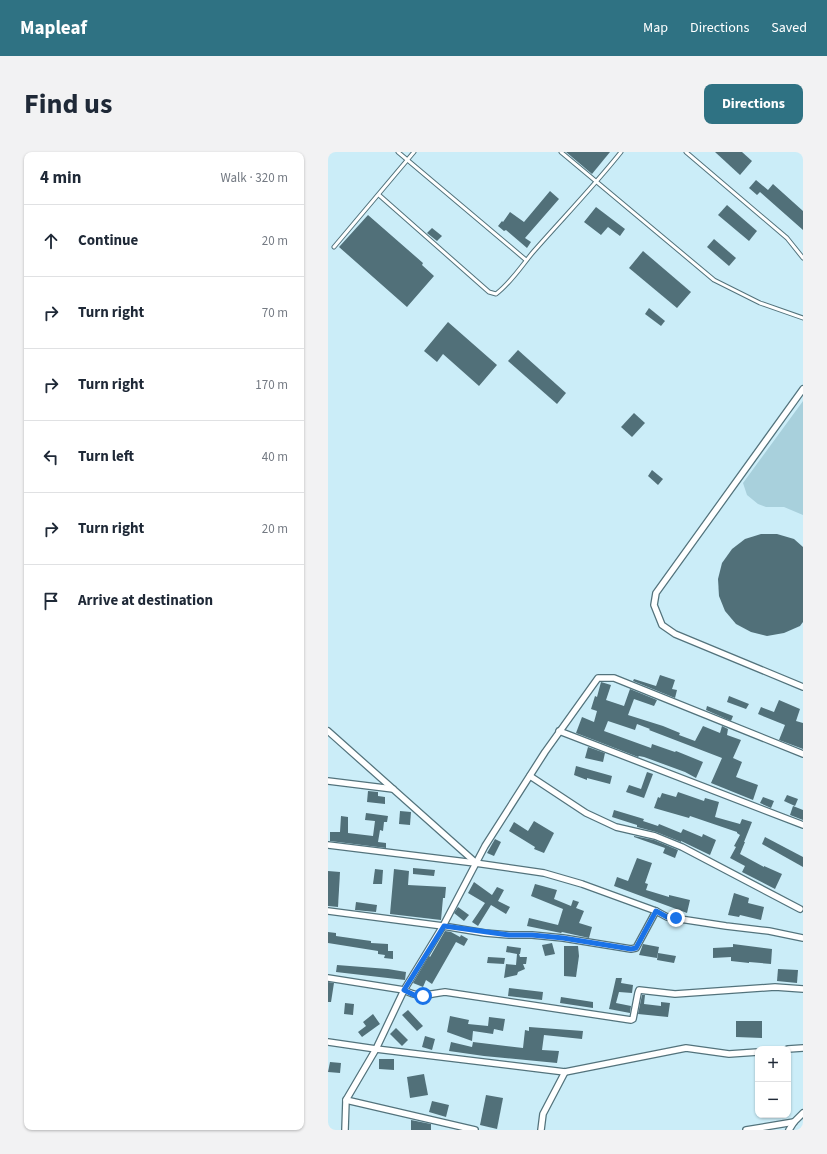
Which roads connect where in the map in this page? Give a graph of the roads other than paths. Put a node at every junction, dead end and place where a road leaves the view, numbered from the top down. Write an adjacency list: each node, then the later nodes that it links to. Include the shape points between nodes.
1 (398, 152): 6 (lane)
2 (414, 152): 6 (lane)
3 (561, 152): 7 (lane)
4 (621, 152): 7 (lane)
5 (686, 152): 10 (lane, via 787,238)
6 (407, 160): 8 (lane); 11 (lane)
7 (597, 182): 11 (lane); 12 (lane, via 714,280 760,303)
8 (378, 195): 9 (lane); 11 (lane, via 489,292 496,294 503,289)
9 (334, 247)
10 (803, 258)
11 (526, 260)
12 (803, 318)
13 (803, 389): 14 (street, via 656,593 654,604 662,625 675,634)
14 (803, 687)
15 (328, 731): 20 (street)
16 (558, 731): 17 (street, via 598,678 614,678); 18 (street); 21 (street)
17 (803, 754)
18 (530, 776): 23 (street); 24 (street, via 586,813 616,827 655,836 682,847)
19 (328, 781): 20 (street)
20 (394, 789): 23 (street)
21 (803, 825)
22 (328, 845): 23 (street)
23 (475, 863): 26 (street, via 544,873); 27 (street)
24 (800, 909)
25 (328, 911): 27 (street)
26 (656, 911): 27 (street, via 636,948 631,949 563,938 509,935); 28 (street, via 667,917)
27 (444, 926): 31 (street)
28 (803, 938)
29 (328, 978): 31 (street)
30 (803, 989): 31 (street, via 775,987 675,994 639,990 631,1020 445,992 414,995)
31 (404, 990): 34 (street)
32 (328, 1042): 34 (street)
33 (803, 1048): 35 (street)
34 (376, 1049): 37 (street); 38 (street)
35 (791, 1049)
36 (755, 1052): 37 (street, via 728,1054 686,1048)
37 (565, 1072): 43 (street, via 543,1114)
38 (346, 1100): 41 (street); 42 (street)
39 (803, 1114): 40 (street)
40 (794, 1122): 44 (street); 45 (street)
41 (345, 1130)
42 (475, 1130)
43 (541, 1130)
44 (746, 1130)
45 (789, 1130)

